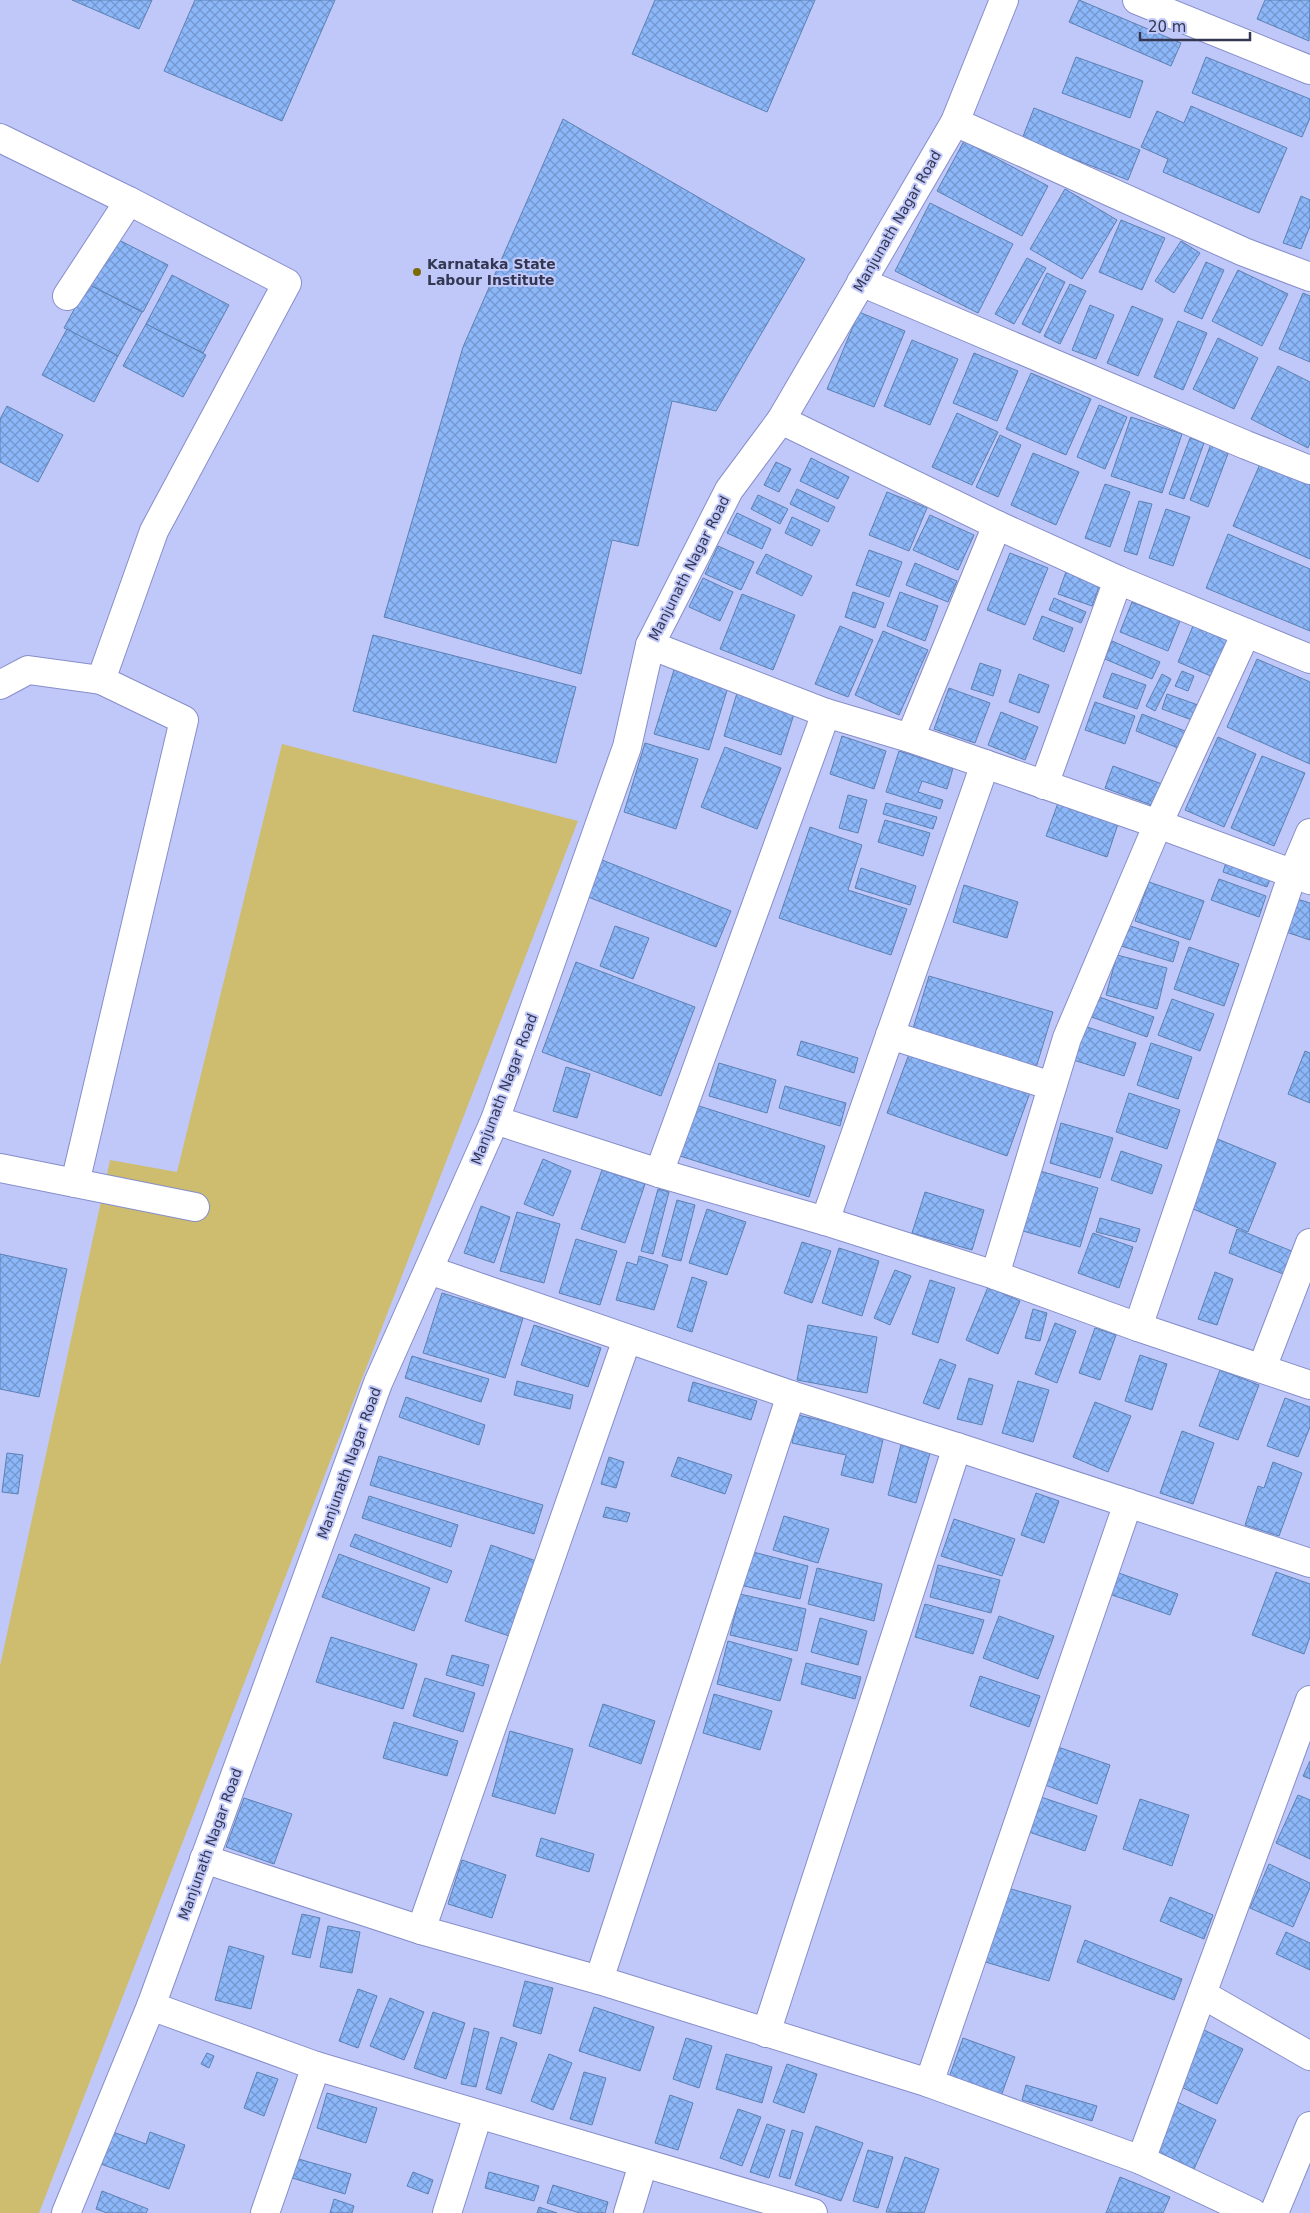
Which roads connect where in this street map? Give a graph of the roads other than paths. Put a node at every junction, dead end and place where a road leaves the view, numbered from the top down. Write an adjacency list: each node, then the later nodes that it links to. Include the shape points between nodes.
1 (1004, 0): 4 (street, Manjunath Nagar Road)
2 (1137, 0): 3 (street)
3 (1310, 70)
4 (955, 122): 7 (street, via 1244,252); 8 (street, Manjunath Nagar Road)
5 (0, 138): 6 (street)
6 (129, 201): 9 (street); 17 (street, via 286,283 154,531)
7 (1310, 277)
8 (861, 282): 10 (street, Manjunath Nagar Road); 11 (street)
9 (67, 296)
10 (781, 420): 12 (street); 15 (street, Manjunath Nagar Road, via 729,490)
11 (1310, 470)
12 (997, 525): 13 (street); 20 (street)
13 (1118, 580): 14 (street); 22 (street)
14 (1246, 632): 16 (street); 23 (street)
15 (650, 645): 19 (street); 28 (street, Manjunath Nagar Road, via 628,747)
16 (1310, 659)
17 (101, 680): 18 (street, via 28,670); 31 (street, via 184,720)
18 (0, 685)
19 (826, 713): 20 (street); 29 (street)
20 (910, 738): 21 (street)
21 (985, 764): 22 (street); 26 (street)
22 (1044, 785): 23 (street)
23 (1158, 824): 25 (street); 27 (street, via 1067,1038)
24 (1310, 833): 25 (street)
25 (1302, 876): 37 (street)
26 (890, 1035): 27 (street); 33 (street)
27 (1052, 1086): 36 (street)
28 (495, 1120): 29 (street); 35 (street, Manjunath Nagar Road)
29 (659, 1173): 33 (street)
30 (1, 1174): 31 (street)
31 (75, 1183): 32 (street)
32 (195, 1207)
33 (825, 1221): 36 (street)
34 (1310, 1243): 39 (street)
35 (429, 1270): 38 (street); 46 (street, Manjunath Nagar Road, via 378,1383)
36 (995, 1275): 37 (street)
37 (1138, 1327): 39 (street)
38 (627, 1339): 41 (street); 47 (street)
39 (1262, 1368): 40 (street)
40 (1310, 1385)
41 (791, 1395): 42 (street); 48 (street)
42 (957, 1447): 43 (street); 51 (street)
43 (1128, 1503): 44 (street); 54 (street)
44 (1310, 1563)
45 (1310, 1700): 49 (street)
46 (204, 1859): 47 (street); 50 (street, Manjunath Nagar Road)
47 (421, 1930): 48 (street)
48 (599, 1980): 51 (street)
49 (1202, 1994): 52 (street); 57 (street)
50 (151, 2006): 53 (street); 59 (street, Manjunath Nagar Road)
51 (766, 2033): 54 (street)
52 (1310, 2056)
53 (316, 2066): 55 (street); 60 (street)
54 (929, 2083): 57 (street)
55 (478, 2116): 58 (street); 61 (street)
56 (1310, 2126): 65 (street)
57 (1141, 2160): 64 (street)
58 (643, 2164): 62 (street); 63 (street)
59 (66, 2213)
60 (265, 2213)
61 (447, 2213)
62 (628, 2213)
63 (813, 2213)
64 (1253, 2213)
65 (1274, 2213)

